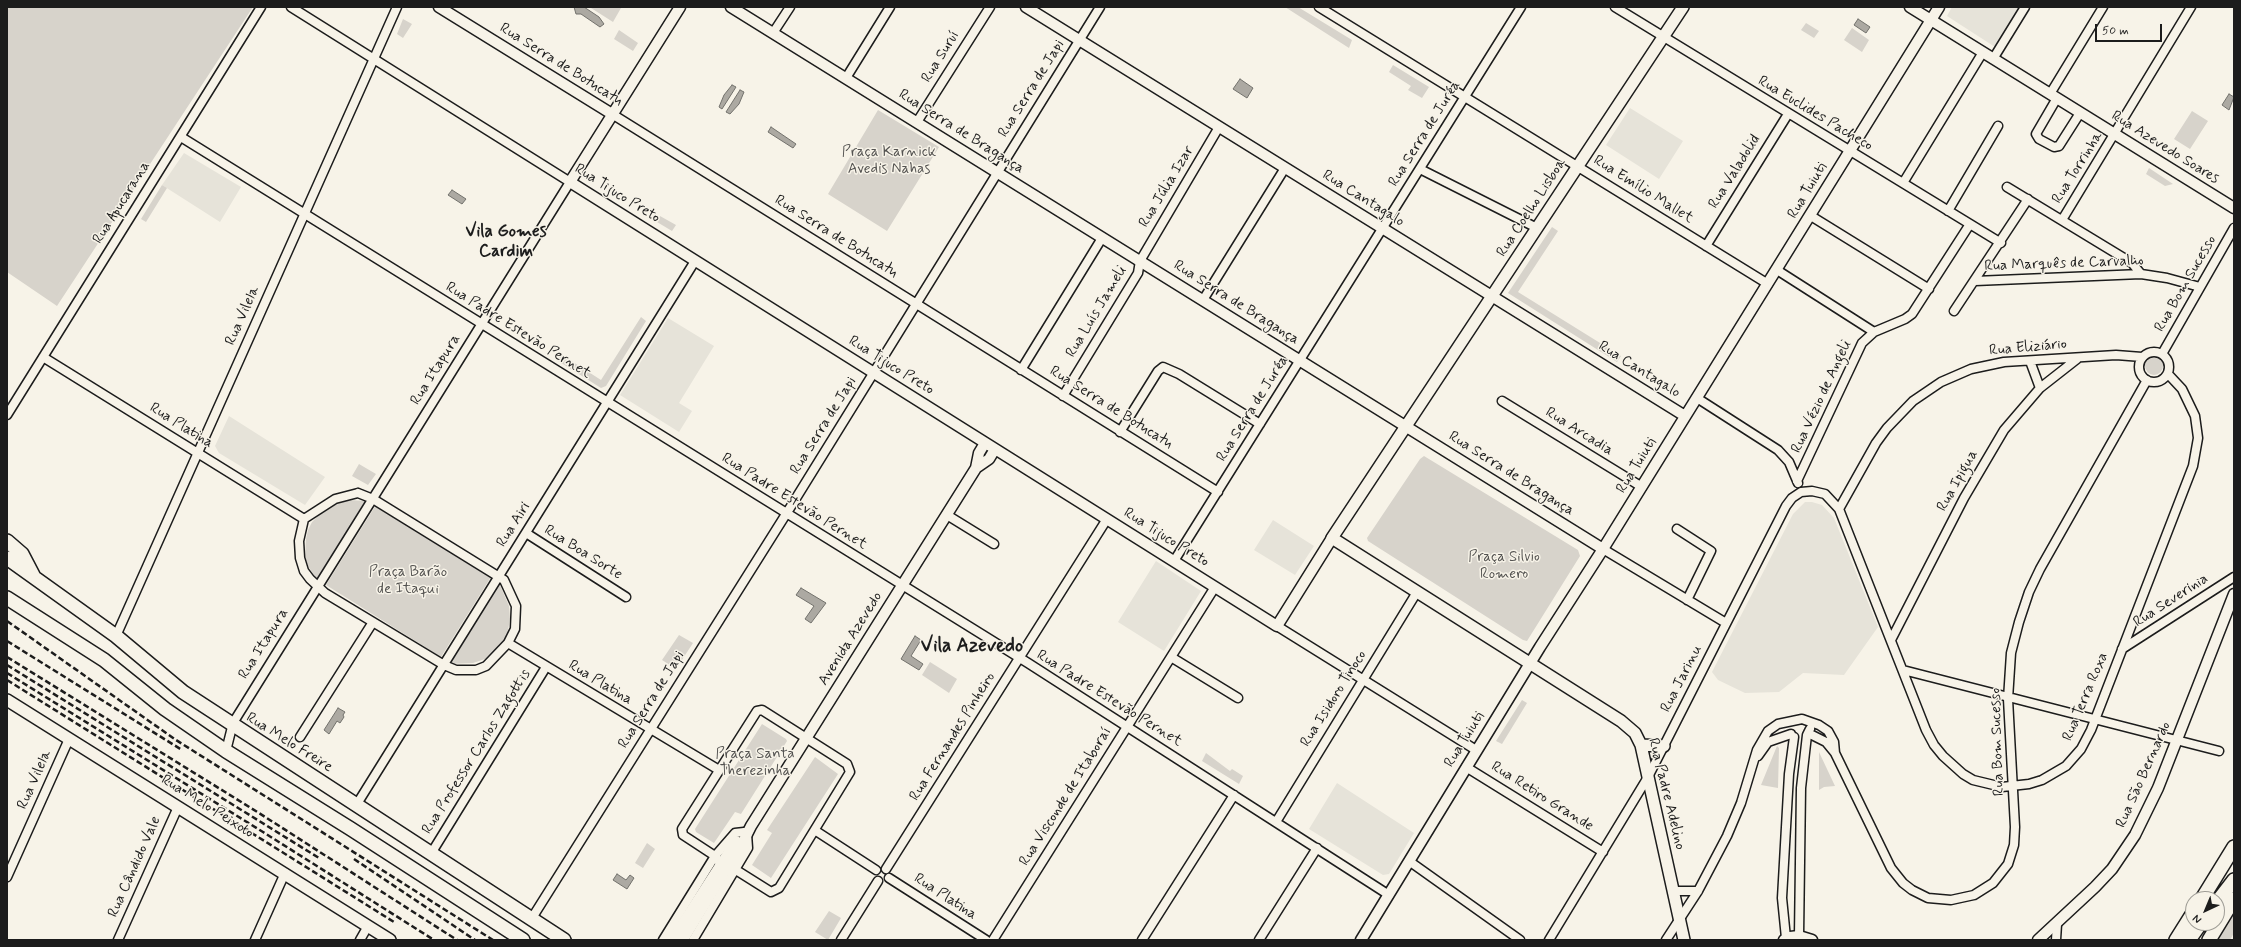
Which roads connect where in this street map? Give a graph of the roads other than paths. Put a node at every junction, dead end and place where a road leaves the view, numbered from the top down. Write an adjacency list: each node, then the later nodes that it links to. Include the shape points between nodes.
1 (261, 7): 38 (street, Rua Apucarana)
2 (291, 7): 26 (street, Rua Tijuco Preto)
3 (397, 7): 26 (street, Rua Vilela)
4 (439, 7): 32 (street, Rua Serra de Botucatu)
5 (680, 7): 32 (street, Rua Itapura)
6 (731, 7): 22 (street, Rua Serra de Bragança)
7 (790, 7): 22 (street)
8 (890, 7): 28 (street)
9 (990, 7): 34 (street, Rua Suruí)
10 (1026, 7): 24 (street, Rua Cantagalo)
11 (1100, 7): 24 (street, Rua Serra de Japi)
12 (1320, 7): 30 (street, Rua Emílio Mallet)
13 (1521, 7): 30 (street, Rua Serra de Juréa)
14 (1615, 7): 23 (street, Rua Euclides Pacheco)
15 (1683, 7): 23 (main road, Rua Coelho Lisboa)
16 (1910, 7): 21 (street, Rua Azevedo Soares)
17 (1939, 7): 21 (street, Rua Tuiuti)
18 (2025, 7): 27 (street)
19 (2103, 7): 29 (street)
20 (2191, 7): 37 (street, Rua Torrinha)
21 (1931, 20): 25 (street, Rua Azevedo Soares); 39 (street, Rua Tuiuti)
22 (773, 33): 28 (street, Rua Serra de Bragança)
23 (1663, 38): 33 (street, Rua Euclides Pacheco); 40 (main road, Rua Coelho Lisboa)
24 (1079, 40): 36 (street, Rua Cantagalo); 43 (street, Rua Serra de Japi)
25 (1983, 52): 27 (street, Rua Azevedo Soares); 45 (street)
26 (373, 59): 44 (street, Rua Tijuco Preto); 50 (street, Rua Vilela)
27 (1993, 59): 29 (street, Rua Azevedo Soares)
28 (846, 78): 34 (street, Rua Serra de Bragança)
29 (2053, 96): 31 (street, Rua Azevedo Soares); 31 (street, via 2036,134 2039,139 2054,147 2059,146)
30 (1465, 97): 40 (street, Rua Emílio Mallet); 42 (street, Rua Serra de Juréa)
31 (2080, 113): 37 (street, Rua Azevedo Soares)
32 (612, 114): 44 (street, Rua Itapura); 70 (street, Rua Serra de Botucatu)
33 (1788, 114): 39 (street, Rua Euclides Pacheco); 59 (street, Rua Valadolid)
34 (917, 122): 43 (street, Rua Serra de Bragança)
35 (1998, 126): 49 (street)
36 (1219, 127): 41 (street, Rua Cantagalo); 61 (street, Rua Júlia Izar)
37 (2115, 134): 48 (street, Rua Azevedo Soares); 52 (street, Rua Torrinha)
38 (180, 137): 50 (street, Rua Padre Estevão Pernet); 75 (street, Rua Apucarana)
39 (1850, 151): 45 (street, Rua Euclides Pacheco); 51 (street, Rua Tuiuti)
40 (1578, 167): 54 (main road, Rua Coelho Lisboa); 59 (street, Rua Emílio Mallet)
41 (1285, 168): 56 (street, Rua Cantagalo); 69 (street)
42 (1420, 169): 54 (street); 56 (street, Rua Serra de Juréa)
43 (997, 172): 57 (street, Rua Serra de Bragança); 70 (street, Rua Serra de Japi)
44 (570, 182): 60 (street, Rua Tijuco Preto); 72 (street, Rua Itapura)
45 (1903, 183): 49 (street, Rua Euclides Pacheco)
46 (2007, 187): 47 (street)
47 (2028, 200): 52 (street); 58 (street)
48 (2234, 208)
49 (1948, 211): 53 (street, Rua Euclides Pacheco)
50 (304, 214): 72 (street, Rua Padre Estevão Pernet); 96 (street, Rua Vilela)
51 (1811, 216): 62 (street, Rua Tuiuti); 67 (street)
52 (2062, 220): 63 (street, via 2132,263)
53 (1970, 224): 58 (street, Rua Euclides Pacheco); 67 (street, Rua Vézio de Angeli)
54 (1537, 228): 68 (main road, Rua Coelho Lisboa)
55 (2234, 228): 66 (street, Rua Bom Sucesso)
56 (1383, 229): 68 (street, Rua Cantagalo); 78 (street, Rua Serra de Juréa)
57 (1102, 238): 61 (street, Rua Serra de Bragança); 80 (street)
58 (2000, 243): 64 (street)
59 (1706, 246): 65 (street, Rua Emílio Mallet)
60 (695, 261): 81 (street, Rua Tijuco Preto); 88 (street, Rua Airi)
61 (1140, 261): 69 (street, Rua Serra de Bragança); 85 (street, Rua Luís Jameli, via 1138,273)
62 (1777, 270): 65 (street, Rua Tuiuti); 73 (street)
63 (2141, 274): 64 (street, Rua Marquês de Carvalho); 66 (street, Rua Marquês de Carvalho)
64 (1975, 281): 71 (street)
65 (1768, 284): 86 (street, Rua Tuiuti)
66 (2200, 287): 74 (street, Rua Bom Sucesso)
67 (1928, 289): 73 (street, Rua Vézio de Angeli, via 1909,317)
68 (1492, 297): 90 (street, Rua Cantagalo); 92 (main road, Rua Coelho Lisboa)
69 (1203, 300): 78 (street, Rua Serra de Bragança)
70 (916, 304): 80 (street, Rua Serra de Botucatu); 81 (street, Rua Serra de Japi)
71 (1954, 311)
72 (482, 325): 88 (street, Rua Padre Estevão Pernet); 102 (street, Rua Itapura)
73 (1874, 332): 98 (street, Rua Vézio de Angeli, via 1862,343)
74 (2162, 354): 76 (street, via 2150,352); 82 (street, via 2169,362)
75 (43, 357): 89 (street, Rua Apucarana); 96 (street, Rua Platina)
76 (2142, 357): 77 (street, Rua Eliziário, via 2116,355); 83 (street, via 2140,371)
77 (2079, 358): 79 (street, Rua Eliziário); 84 (street, Rua Ipigua)
78 (1300, 360): 91 (street, Rua Serra de Juréa); 92 (street, Rua Serra de Bragança)
79 (2030, 361): 84 (street); 103 (street, Rua Eliziário, via 2004,362 1971,369 1941,382 1913,401 1876,443)
80 (1021, 370): 85 (street, Rua Serra de Botucatu)
81 (873, 373): 94 (street, Rua Tijuco Preto); 104 (street, Rua Serra de Japi)
82 (2168, 374): 83 (street, via 2159,381); 133 (street, Rua Terra Roxa, via 2182,389 2195,416 2198,428 2196,450 2193,466)
83 (2147, 380): 142 (street, Rua Bom Sucesso, via 2029,592 2011,653)
84 (2040, 388): 131 (street, Rua Ipigua, via 2004,430 1981,465)
85 (1063, 396): 93 (street, Rua Serra de Botucatu)
86 (1697, 398): 90 (street, Rua Tuiuti); 98 (street, via 1778,450 1789,462)
87 (1502, 401): 99 (street, Rua Arcadia)
88 (607, 402): 104 (street, Rua Padre Estevão Pernet); 109 (street, Rua Airi)
89 (7, 415)
90 (1685, 416): 99 (street, Rua Tuiuti)
91 (1260, 424): 93 (street, via 1164,367 1158,371); 100 (street, Rua Serra de Juréa)
92 (1406, 426): 110 (main road); 113 (street, Rua Serra de Bragança)
93 (1120, 432): 100 (street, Rua Serra de Botucatu)
94 (985, 443): 95 (street, Rua Tijuco Preto); 97 (street, Avenida Azevedo, via 979,453)
95 (995, 449): 97 (street, Avenida Azevedo, via 989,459); 107 (street, Rua Tijuco Preto)
96 (198, 453): 106 (street, Rua Platina); 130 (street, Rua Vilela)
97 (976, 468): 105 (street, Avenida Azevedo)
98 (1797, 481): 101 (street)
99 (1642, 487): 113 (street, Rua Tuiuti)
100 (1218, 492): 115 (street, Rua Serra de Juréa)
101 (1801, 492): 103 (street, Rua Terra Roxa, via 1825,494); 128 (street, Rua Jarinu, via 1786,506)
102 (373, 498): 106 (street, via 364,494 350,494 325,504); 116 (street); 120 (street, Rua Itapura)
103 (1839, 509): 131 (street, Rua Terra Roxa)
104 (786, 514): 119 (street, Rua Padre Estevão Pernet); 149 (street, Rua Serra de Japi)
105 (947, 515): 112 (street); 119 (street, Avenida Azevedo)
106 (304, 518): 120 (street, via 299,541 300,558 304,571)
107 (1106, 519): 115 (street, Rua Tijuco Preto); 135 (street, Rua Fernandes Pinheiro)
108 (1677, 529): 126 (street, via 1706,546 1711,553)
109 (526, 533): 116 (street, Rua Airi); 124 (street, Rua Boa Sorte)
110 (1332, 538): 122 (main road); 129 (street)
111 (7, 541): 117 (highway, via 22,554)
112 (994, 544)
113 (1603, 549): 126 (street, Rua Serra de Bragança); 136 (street, Rua Tuiuti)
114 (7, 558): 117 (highway, Rua Melo Freire)
115 (1174, 561): 121 (street, Rua Tijuco Preto)
116 (499, 576): 132 (street, via 516,606 515,628); 137 (street, Rua Airi)
117 (34, 577): 130 (highway, Rua Melo Freire)
118 (2234, 577): 133 (street, Rua Severinia)
119 (902, 585): 135 (street, Rua Padre Estevão Pernet); 153 (street, Avenida Azevedo)
120 (318, 587): 127 (street); 147 (street, Rua Itapura)
121 (1215, 587): 129 (street, Rua Tijuco Preto); 134 (street, Rua Visconde de Itaboraí)
122 (1417, 592): 136 (main road); 140 (street, Rua Isidoro Tinoco)
123 (2234, 594): 155 (street, Rua São Bernardo)
124 (626, 597)
125 (7, 598): 159 (highway, via 104,660 165,708)
126 (1688, 600): 128 (street, Rua Serra de Bragança)
127 (373, 622): 137 (street); 152 (street)
128 (1726, 623): 157 (street, Rua Jarinu)
129 (1277, 626): 140 (street, Rua Tijuco Preto)
130 (116, 636): 147 (highway, Rua Melo Freire, via 182,692)
131 (1891, 640): 139 (street, Rua Terra Roxa)
132 (508, 643): 137 (street, via 494,660 476,670 456,670); 138 (street, Rua Platina)
133 (2122, 649): 145 (street, Rua Terra Roxa)
134 (1171, 657): 141 (street); 148 (street, Rua Visconde de Itaboraí)
135 (1019, 658): 148 (street, Rua Padre Estevão Pernet); 182 (street, Rua Fernandes Pinheiro)
136 (1530, 664): 156 (main road, Rua Padre Adelino, via 1624,724 1635,733); 158 (street, Rua Tuiuti)
137 (444, 665): 168 (street, Rua Airi)
138 (546, 667): 149 (street, Rua Platina); 178 (street, Rua Professor Carlos Zagottis)
139 (1903, 670): 142 (street); 166 (street, Rua Terra Roxa, via 1926,730 1943,756 1973,780 1994,786)
140 (1363, 679): 158 (street, Rua Tijuco Preto); 170 (street, Rua Isidoro Tinoco)
141 (1238, 698)
142 (2008, 699): 145 (street); 166 (street, Rua Bom Sucesso)
143 (7, 700): 154 (main road, Rua Melo Peixoto)
144 (1796, 719): 146 (street, Rua Bom Sucesso); 151 (street, via 1790,726); 162 (street, via 1778,724 1768,731 1761,740)
145 (2095, 720): 155 (street); 166 (street, Rua Terra Roxa, via 2081,749 2066,766 2042,780)
146 (1808, 722): 150 (street); 161 (street, Rua Bom Sucesso, via 1828,731 1834,742)
147 (232, 725): 159 (street, Rua Itapura); 168 (highway, Rua Melo Freire)
148 (1127, 726): 167 (street, Rua Padre Estevão Pernet); 217 (street, Rua Visconde de Itaboraí)
149 (650, 730): 164 (street, Rua Platina); 198 (street, Rua Serra de Japi)
150 (1808, 734): 151 (street, via 1800,739); 161 (street, Rua Bom Sucesso, via 1826,742); 175 (street, via 1801,788)
151 (1793, 735): 162 (street, via 1768,742); 174 (street)
152 (300, 737)
153 (806, 738): 164 (street, via 759,710 756,711); 172 (street, Avenida Azevedo); 173 (street, via 847,764 850,769)
154 (69, 739): 169 (main road, Rua Melo Peixoto); 187 (street, Rua Vilela)
155 (2177, 741): 160 (street); 200 (street, Rua São Bernardo, via 2149,808 2130,843 2107,874)
156 (1641, 745): 157 (main road); 165 (main road, Rua Padre Adelino)
157 (1664, 746): 165 (street, Rua Jarinu)
158 (1476, 750): 163 (street, Rua Tuiuti)
159 (226, 751): 171 (highway)
160 (2219, 751)
161 (1835, 753): 166 (street, Rua Bom Sucesso, via 1890,868 1912,890 1938,900 1974,895 1990,886 2003,872 2014,845)
162 (1753, 763): 191 (street, via 1735,820)
163 (1466, 767): 179 (street, Rua Retiro Grande); 181 (street, Rua Tuiuti)
164 (719, 770): 180 (street, via 682,829 683,835)
165 (1648, 777): 179 (street, Rua Jarinu); 192 (main road, Rua Padre Adelino)
166 (2013, 787)
167 (1234, 795): 170 (street, Rua Padre Estevão Pernet); 218 (street)
168 (356, 804): 178 (highway, Rua Melo Freire)
169 (178, 806): 185 (main road, Rua Melo Peixoto); 205 (street, Rua Cândido Vale)
170 (1276, 822): 177 (street, Rua Padre Estevão Pernet)
171 (351, 829): 198 (highway, via 368,833 515,927 522,926); 209 (highway)
172 (747, 830): 180 (street, Avenida Azevedo); 183 (street, Avenida Azevedo, via 748,848); 186 (street, Avenida Azevedo)
173 (816, 831): 183 (street, via 775,892); 184 (street)
174 (1786, 838): 175 (street); 225 (street, via 1782,898)
175 (1800, 839): 204 (street)
176 (2234, 847): 193 (highway)
177 (1317, 848): 195 (street, Rua Padre Estevão Pernet); 219 (street)
178 (432, 852): 198 (highway, Rua Melo Freire)
179 (1603, 852): 222 (street, Rua Jarinu)
180 (718, 859): 186 (street); 197 (street, Avenida Azevedo); 211 (street, Avenida Azevedo)
181 (1409, 861): 195 (street, Rua Tuiuti); 221 (street)
182 (886, 869): 184 (street, via 882,867); 188 (street)
183 (736, 870): 214 (street, Avenida Azevedo)
184 (876, 870): 190 (street, via 875,878)
185 (285, 873): 201 (main road, Rua Melo Peixoto); 206 (street)
186 (723, 873): 197 (street, Avenida Azevedo)
187 (7, 878)
188 (889, 878): 190 (street, via 883,882); 216 (street, Rua Platina)
189 (2234, 880): 194 (highway)
190 (878, 881): 215 (street)
191 (1698, 890): 192 (street); 199 (street)
192 (1674, 891): 199 (main road, Rua Padre Adelino)
193 (2207, 891)
194 (2225, 892)
195 (1389, 894): 220 (street, Rua Tuiuti)
196 (2234, 899): 231 (highway)
197 (701, 903): 212 (street); 213 (street)
198 (532, 918): 210 (highway, Rua Melo Freire)
199 (1680, 919): 223 (street); 224 (main road, Rua Padre Adelino)
200 (2057, 924): 227 (street, Rua São Bernardo); 228 (street)
201 (368, 926): 207 (street); 208 (main road, Rua Melo Peixoto)
202 (2185, 926): 229 (highway)
203 (2195, 931): 230 (highway)
204 (1799, 938): 225 (street); 226 (street)
205 (118, 940)
206 (255, 940)
207 (360, 940)
208 (390, 940)
209 (523, 940)
210 (564, 940)
211 (663, 940)
212 (672, 940)
213 (683, 940)
214 (693, 940)
215 (841, 940)
216 (986, 940)
217 (993, 940)
218 (1142, 940)
219 (1259, 940)
220 (1361, 940)
221 (1520, 940)
222 (1549, 940)
223 (1666, 940)
224 (1684, 940)
225 (1785, 940)
226 (1812, 940)
227 (2038, 940)
228 (2056, 940)
229 (2176, 940)
230 (2189, 940)
231 (2209, 940)

